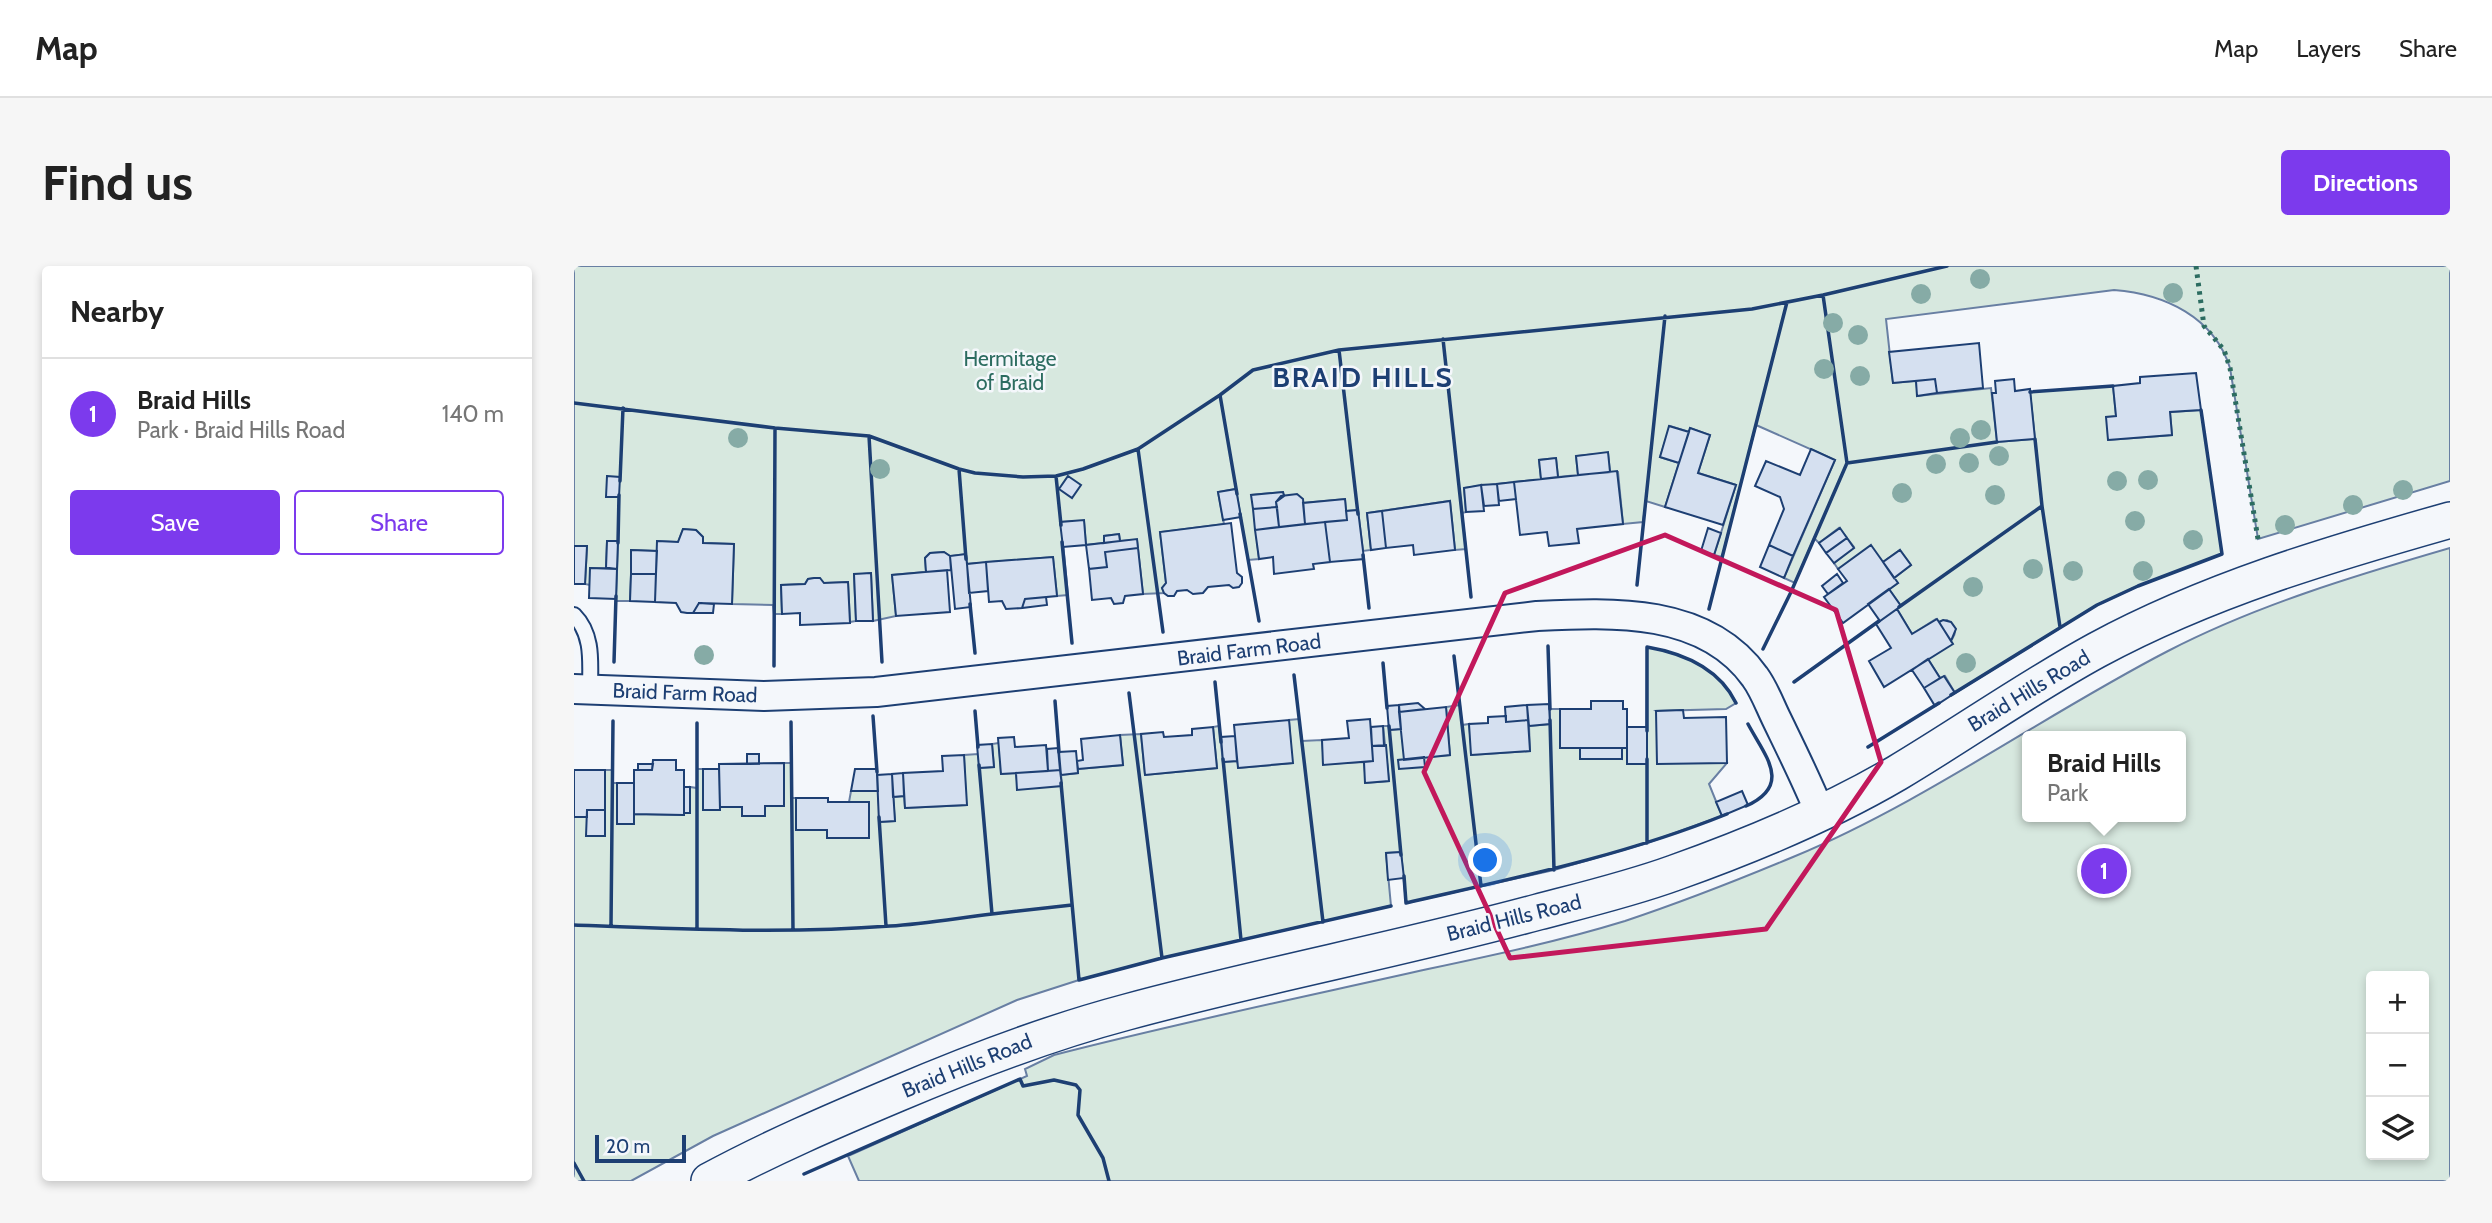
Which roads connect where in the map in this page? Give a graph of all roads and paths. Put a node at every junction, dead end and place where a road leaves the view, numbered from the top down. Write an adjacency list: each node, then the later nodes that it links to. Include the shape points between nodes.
1 (2450, 520): 4 (street, Braid Hills Road, via 2352,548 2201,601 2102,647 1893,775)
2 (574, 615): 3 (lane, via 587,635 590,656)
3 (582, 689): 4 (street, Braid Farm Road, via 764,696 876,692 1537,616 1655,618 1687,626 1718,642 1756,678)
4 (1820, 813): 5 (street, Braid Hills Road, via 1713,859 1594,898 1129,1011 1034,1040 816,1128)
5 (709, 1181)

